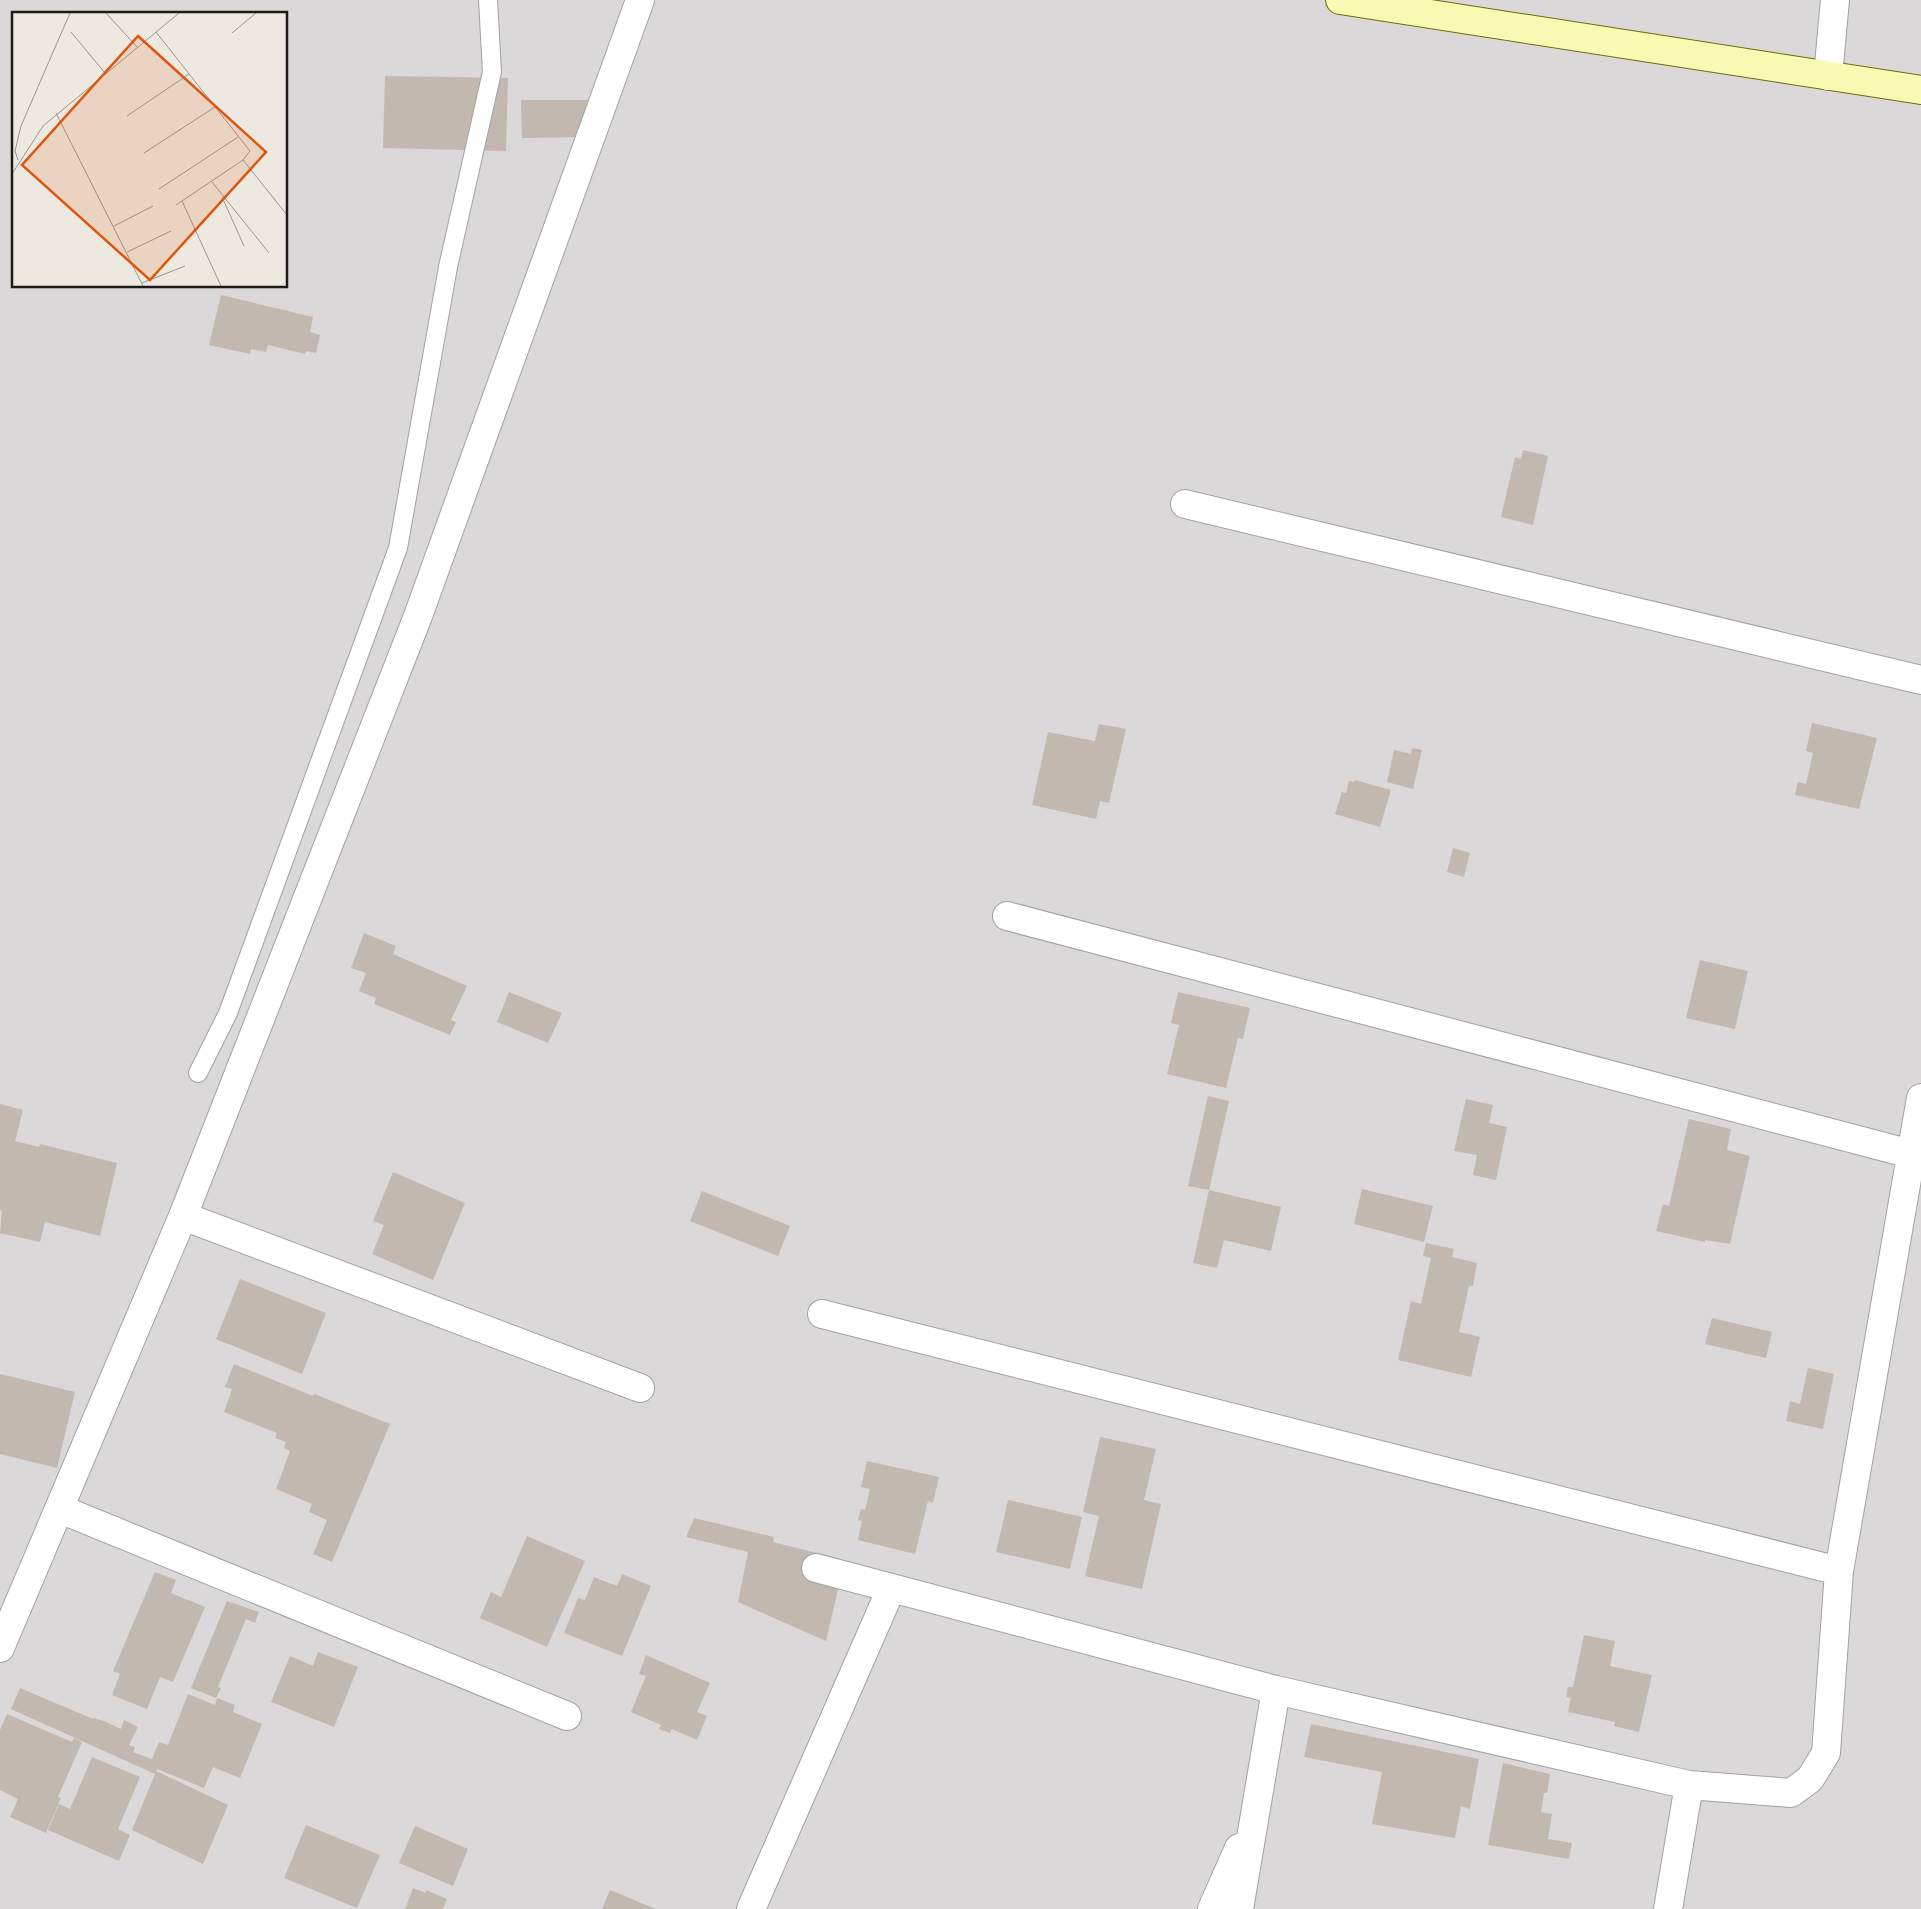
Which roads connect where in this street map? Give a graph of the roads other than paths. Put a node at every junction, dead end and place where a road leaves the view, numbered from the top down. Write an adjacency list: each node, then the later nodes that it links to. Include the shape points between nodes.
1 (488, 0): 11 (lane, via 492,72 448,267 398,548 228,1013)
2 (640, 0): 14 (street, via 418,616)
3 (1340, 0): 5 (main road)
4 (1836, 0): 6 (street)
5 (1377, 3): 6 (main road)
6 (1828, 76): 7 (main road)
7 (1921, 90)
8 (1185, 504): 9 (street)
9 (1921, 680)
10 (1007, 916): 13 (street)
11 (198, 1073)
12 (1921, 1098): 13 (street)
13 (1911, 1154): 19 (street)
14 (183, 1216): 16 (street); 17 (street)
15 (822, 1314): 19 (street)
16 (640, 1388)
17 (60, 1509): 21 (street); 23 (street)
18 (816, 1568): 20 (street)
19 (1839, 1571): 24 (street, via 1826,1753 1810,1779 1791,1793)
20 (891, 1589): 22 (street); 26 (street)
21 (0, 1648)
22 (1276, 1690): 24 (street); 25 (street)
23 (567, 1716)
24 (1689, 1785): 29 (street)
25 (1255, 1810): 27 (street); 28 (street)
26 (751, 1909)
27 (1212, 1909)
28 (1239, 1909)
29 (1668, 1909)

